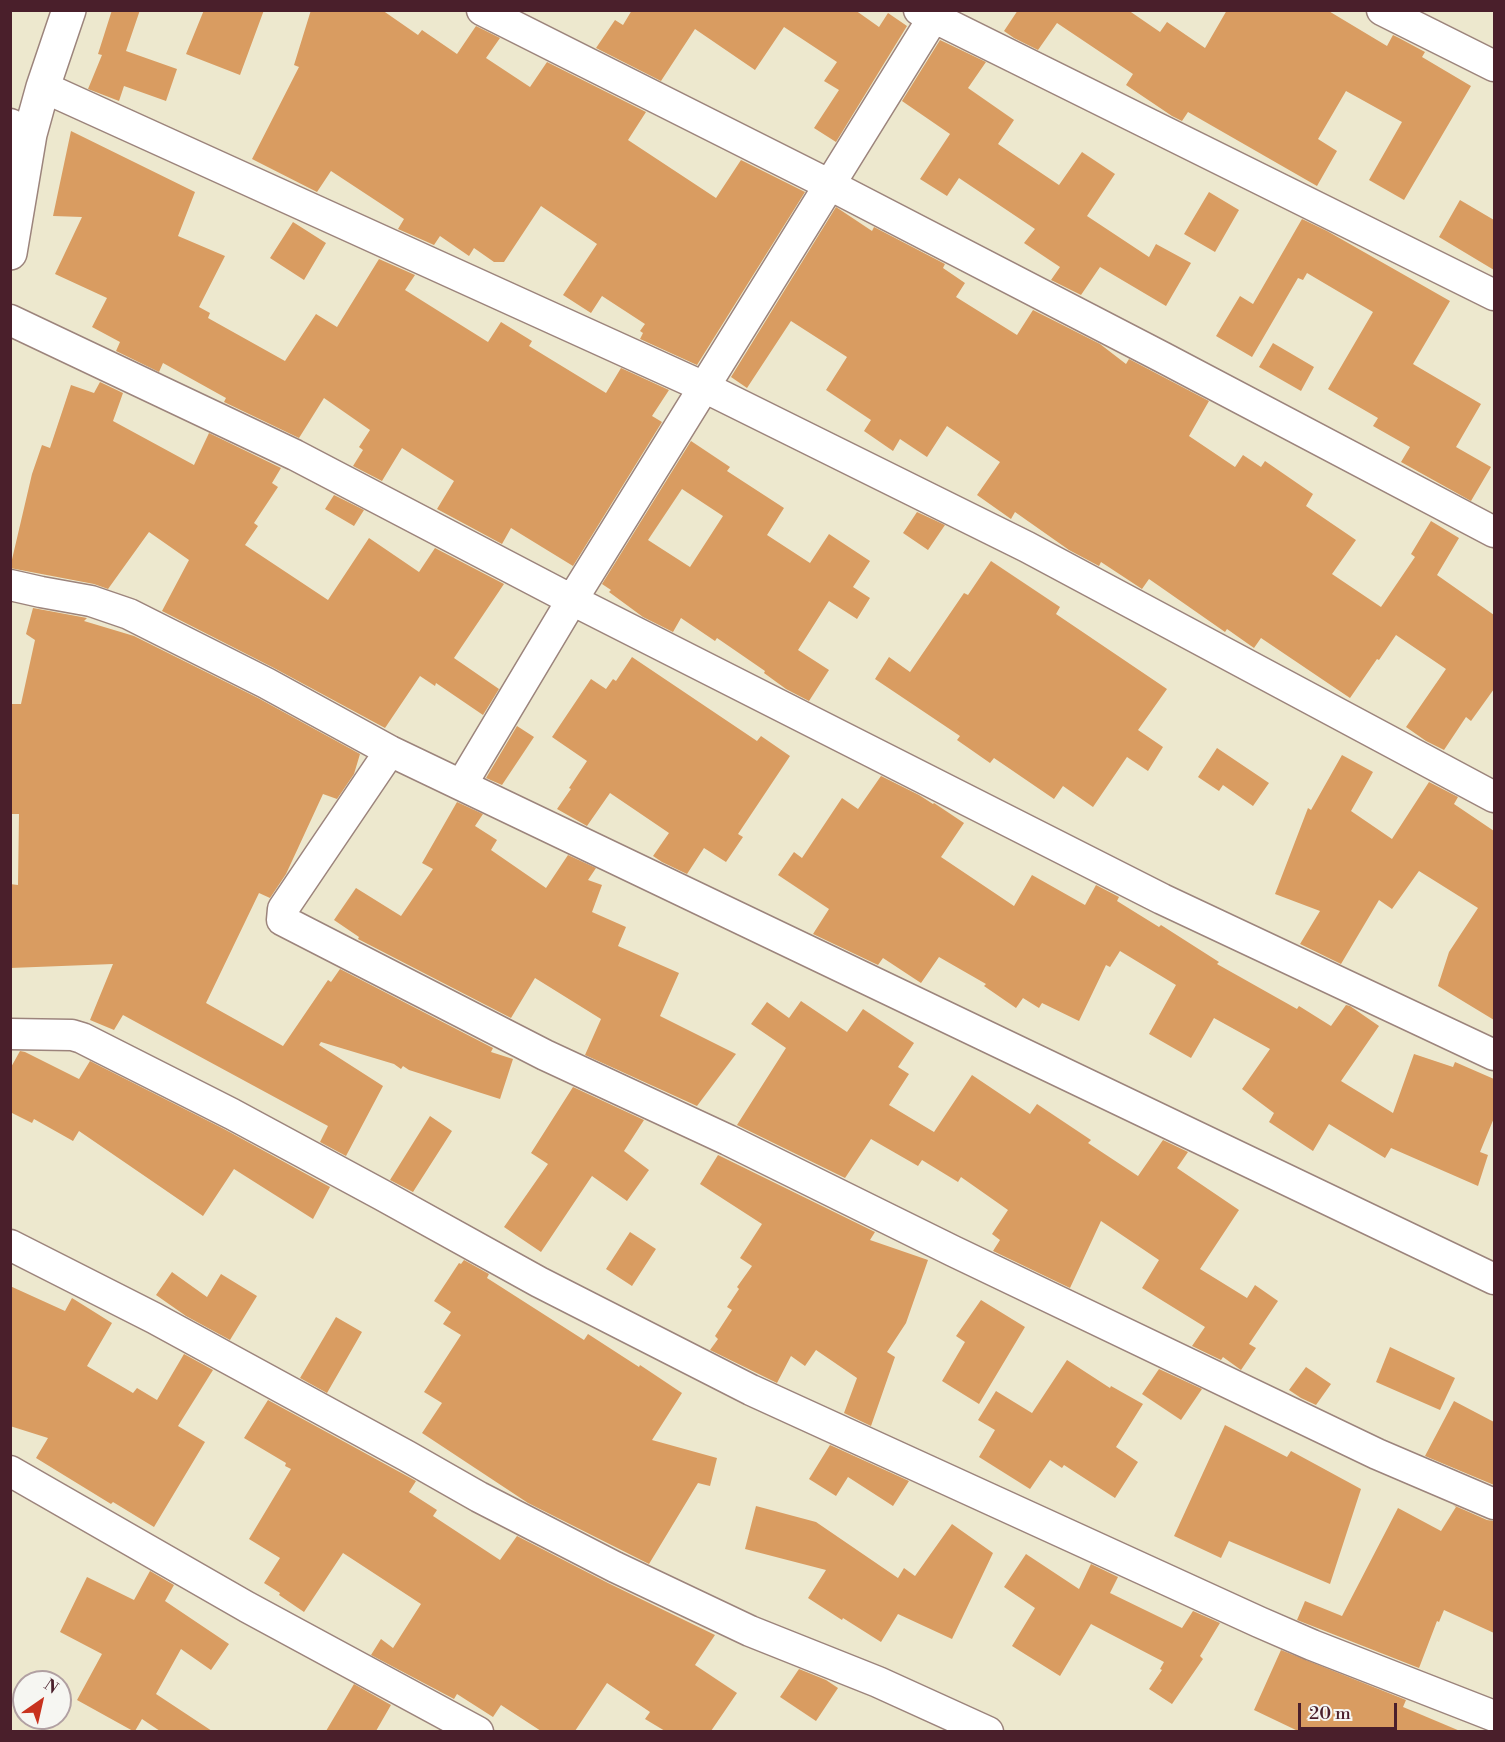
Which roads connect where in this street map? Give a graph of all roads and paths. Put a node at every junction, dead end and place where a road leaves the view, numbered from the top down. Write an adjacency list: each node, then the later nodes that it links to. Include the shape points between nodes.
1 (69, 10): 6 (street)
2 (482, 10): 8 (street)
3 (1382, 10): 5 (street)
4 (930, 13): 8 (street); 10 (street)
5 (1494, 66)
6 (43, 87): 7 (street); 12 (street)
7 (20, 129): 9 (street)
8 (830, 185): 12 (street); 13 (street)
9 (10, 253)
10 (1494, 295)
11 (10, 320): 15 (street, via 295,455)
12 (704, 387): 15 (street); 18 (street, via 1027,547)
13 (1494, 532)
14 (10, 585): 16 (street, via 91,601 129,614)
15 (572, 600): 17 (street); 20 (street, via 1162,900)
16 (390, 751): 17 (street); 24 (street, via 283,909 282,920 545,1055 1377,1454)
17 (462, 784): 22 (street)
18 (1494, 797)
19 (10, 1034): 25 (street, via 82,1038 232,1114 539,1282 751,1390 1259,1622)
20 (1494, 1055)
21 (10, 1245): 27 (street, via 154,1318 478,1497 615,1567 750,1631)
22 (1494, 1279)
23 (10, 1471): 26 (street, via 247,1607)
24 (1494, 1504)
25 (1494, 1716)
26 (478, 1731)
27 (988, 1731)

